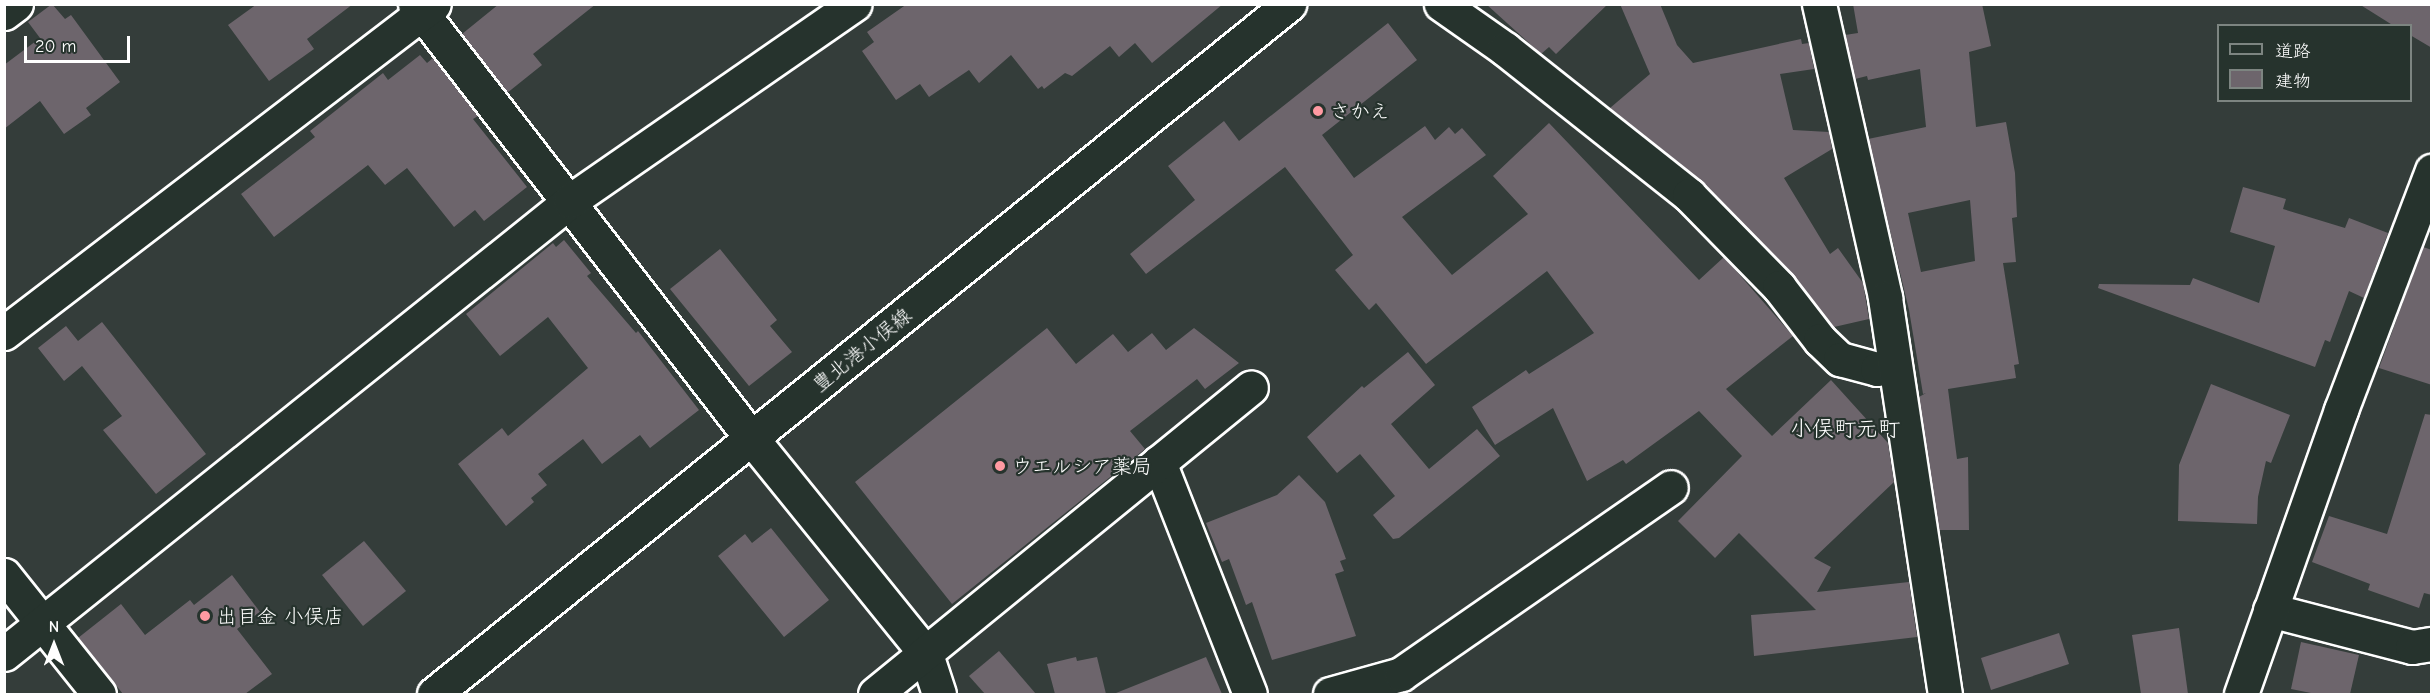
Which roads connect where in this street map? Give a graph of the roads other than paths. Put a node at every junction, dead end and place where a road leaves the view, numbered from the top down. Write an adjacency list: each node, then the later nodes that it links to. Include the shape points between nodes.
1 (16, 4): 7 (street)
2 (855, 4): 9 (street)
3 (1289, 4): 13 (street, 豊北港小俣線)
4 (1441, 4): 11 (street, via 1689,195 1779,287 1840,359 1877,369)
5 (1819, 4): 11 (street, via 1885,298)
6 (424, 8): 9 (street); 10 (street)
7 (4, 13)
8 (2432, 171): 17 (street)
9 (570, 201): 13 (street); 18 (street)
10 (4, 333)
11 (1892, 366): 28 (street)
12 (1251, 387): 14 (street)
13 (752, 439): 21 (street); 23 (street, 豊北港小俣線)
14 (1159, 462): 21 (street); 26 (street)
15 (1671, 487): 27 (street, via 1401,674)
16 (4, 574): 18 (street)
17 (2270, 610): 19 (street, via 2412,647); 29 (street)
18 (41, 625): 20 (street); 22 (street)
19 (2432, 644)
20 (4, 654)
21 (926, 654): 24 (street); 25 (street)
22 (99, 694)
23 (434, 694)
24 (875, 694)
25 (939, 694)
26 (1250, 694)
27 (1330, 694)
28 (1945, 694)
29 (2241, 694)

